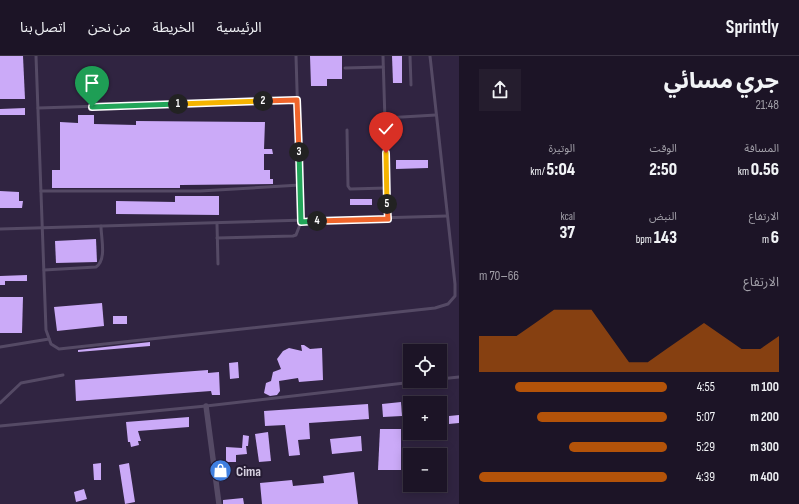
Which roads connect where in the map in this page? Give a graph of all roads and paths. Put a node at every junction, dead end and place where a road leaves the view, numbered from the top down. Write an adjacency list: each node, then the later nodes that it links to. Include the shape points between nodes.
1 (36, 56): 10 (lane)
2 (296, 56): 9 (lane)
3 (383, 56): 6 (lane)
4 (410, 56): 8 (lane)
5 (430, 56): 11 (lane)
6 (383, 67): 7 (lane); 12 (lane)
7 (345, 68)
8 (411, 85)
9 (297, 100): 10 (lane); 14 (lane)
10 (38, 108): 16 (lane)
11 (436, 115): 12 (lane); 17 (lane)
12 (385, 118): 15 (lane)
13 (347, 130): 15 (lane, via 350,189)
14 (300, 185): 16 (lane, via 200,191); 19 (lane)
15 (387, 188): 18 (lane)
16 (41, 191): 22 (lane)
17 (447, 216): 18 (lane); 27 (lane, via 455,284 455,296 448,304 435,308 59,349 51,344)
18 (388, 219): 19 (lane)
19 (301, 222): 20 (lane); 24 (lane, via 299,231 293,236)
20 (217, 224): 21 (lane); 24 (lane)
21 (101, 226): 22 (lane); 26 (lane, via 100,264 96,267)
22 (43, 227): 23 (lane); 26 (lane)
23 (0, 229)
24 (217, 238): 25 (lane)
25 (218, 264)
26 (44, 270): 27 (lane, via 46,330)
27 (49, 339): 28 (lane)
28 (0, 347)
29 (63, 375): 33 (lane, via 27,380)
30 (459, 377): 31 (lane)
31 (447, 378)
32 (403, 383): 34 (lane)
33 (0, 403)
34 (206, 406): 35 (lane); 36 (street)
35 (0, 426)
36 (219, 504)

